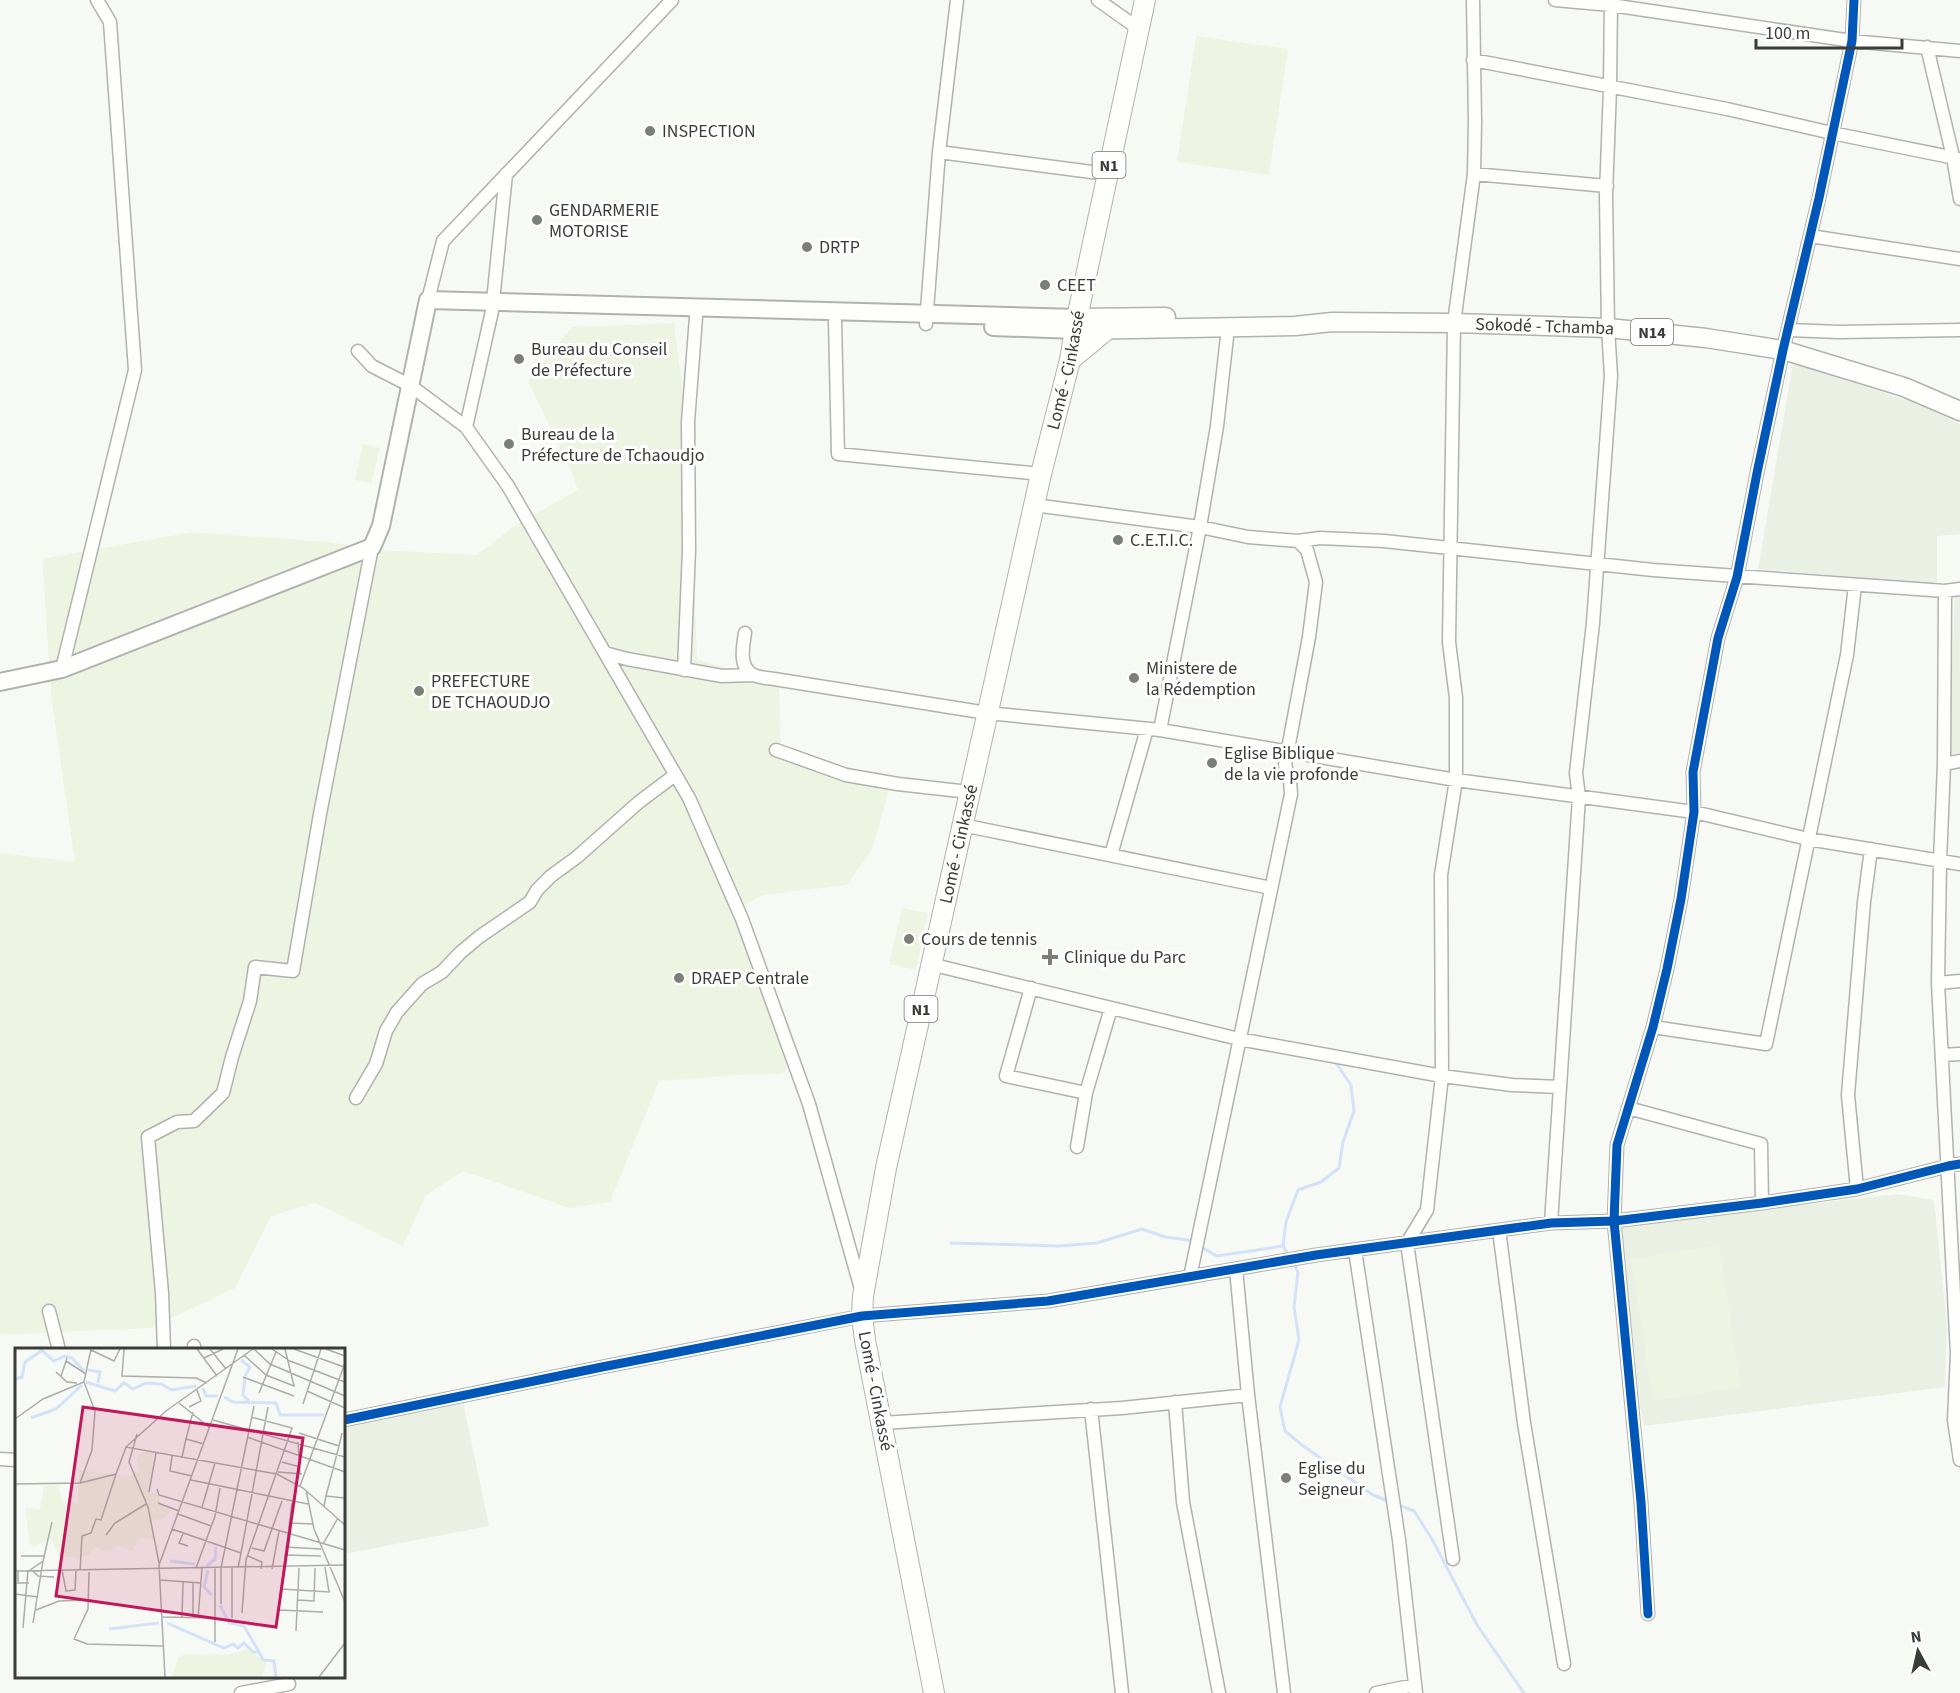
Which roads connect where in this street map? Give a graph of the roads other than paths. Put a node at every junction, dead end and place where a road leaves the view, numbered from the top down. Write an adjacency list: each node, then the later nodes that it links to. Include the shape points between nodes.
1 (98, 0): 58 (street, via 110,22 135,370)
2 (672, 0): 19 (street)
3 (957, 0): 17 (street)
4 (1098, 0): 10 (street)
5 (1145, 0): 10 (highway, Lomé - Cinkassé / N1)
6 (1473, 0): 14 (street)
7 (1555, 0): 9 (street)
8 (1854, 0): 11 (street)
9 (1611, 3): 11 (street); 15 (street)
10 (1139, 29): 20 (highway, Lomé - Cinkassé / N1)
11 (1852, 41): 12 (street); 16 (street)
12 (1927, 47): 13 (street); 18 (street)
13 (1960, 51)
14 (1473, 60): 15 (street); 21 (street)
15 (1610, 88): 16 (street, via 1727,109); 22 (street)
16 (1832, 134): 18 (street); 24 (street)
17 (939, 152): 20 (street); 29 (street)
18 (1957, 158): 23 (street)
19 (506, 174): 26 (street, via 443,242); 27 (street)
20 (1107, 174): 33 (highway, Lomé - Cinkassé / N1)
21 (1474, 174): 22 (street); 32 (street)
22 (1607, 186): 35 (street)
23 (1960, 199)
24 (1810, 236): 25 (street); 36 (street)
25 (1960, 259)
26 (427, 304): 27 (main road); 42 (main road)
27 (493, 306): 28 (main road); 29 (main road); 44 (street)
28 (696, 317): 30 (main road); 59 (street, via 688,422 689,550)
29 (926, 319): 30 (main road); 33 (main road)
30 (835, 321): 45 (street, via 838,454)
31 (1332, 322): 32 (main road, Sokodé - Tchamba / N14); 33 (main road, Sokodé - Tchamba / N14, via 1295,318); 34 (main road, Sokodé - Tchamba / N14)
32 (1454, 323): 35 (main road, Sokodé - Tchamba / N14); 50 (street)
33 (1076, 324): 38 (main road, Sokodé - Tchamba / N14); 41 (highway, Lomé - Cinkassé / N1)
34 (1228, 328): 38 (main road, Sokodé - Tchamba / N14); 47 (street)
35 (1608, 328): 39 (main road, Sokodé - Tchamba / N14); 51 (street, via 1611,376)
36 (1789, 330): 37 (street); 39 (street)
37 (1960, 330)
38 (1105, 331): 41 (highway)
39 (1783, 350): 43 (main road, Sokodé - Tchamba / N14, via 1904,387); 52 (street)
40 (358, 351): 42 (street, via 372,366)
41 (1070, 360): 45 (highway, Lomé - Cinkassé / N1)
42 (411, 387): 44 (street); 49 (main road, via 381,526)
43 (1960, 411)
44 (466, 427): 57 (street, via 508,486)
45 (1041, 474): 46 (highway, Lomé - Cinkassé / N1)
46 (1034, 505): 47 (street); 62 (highway, Lomé - Cinkassé / N1)
47 (1200, 526): 48 (street, via 1248,537); 64 (street)
48 (1298, 541): 50 (street, via 1331,538); 66 (street, via 1307,550 1316,582)
49 (372, 547): 58 (main road); 110 (street, via 293,971 255,967 250,1001 223,1093 194,1121 177,1122 148,1137)
50 (1450, 549): 51 (street); 70 (street, via 1449,642 1456,698)
51 (1597, 565): 52 (street); 72 (street, via 1576,773)
52 (1737, 577): 53 (street); 73 (street, via 1718,638 1693,772)
53 (1855, 585): 55 (street); 75 (street, via 1847,655)
54 (1960, 589): 55 (street)
55 (1945, 591): 68 (street)
56 (745, 633): 60 (street, via 744,662)
57 (605, 653): 59 (street); 69 (street)
58 (62, 669): 61 (main road)
59 (684, 670): 60 (street, via 722,676)
60 (753, 675): 62 (street)
61 (0, 682)
62 (987, 713): 63 (street); 71 (highway, Lomé - Cinkassé / N1)
63 (1147, 729): 64 (street); 77 (street)
64 (1160, 730): 66 (street)
65 (776, 750): 71 (street, via 846,775)
66 (1288, 752): 70 (street); 80 (street, via 1285,765 1291,794)
67 (1960, 761): 68 (street)
68 (1944, 764): 78 (street)
69 (675, 775): 93 (street, via 551,876 530,902 422,984 397,1012 386,1031 376,1064); 106 (street, via 742,919 809,1104)
70 (1456, 780): 72 (street); 90 (street, via 1441,875)
71 (969, 792): 74 (highway, Lomé - Cinkassé / N1)
72 (1579, 797): 73 (street); 91 (street)
73 (1694, 812): 75 (street); 86 (street, via 1682,899)
74 (962, 825): 77 (street); 81 (highway, Lomé - Cinkassé / N1)
75 (1808, 839): 76 (street); 86 (street, via 1766,1044)
76 (1871, 849): 78 (street); 97 (street, via 1848,1095)
77 (1111, 855): 80 (street)
78 (1940, 861): 79 (street); 83 (street)
79 (1960, 864)
80 (1271, 888): 87 (street)
81 (930, 964): 84 (street); 106 (highway, Lomé - Cinkassé / N1)
82 (1960, 981): 83 (street)
83 (1938, 983): 89 (street)
84 (1031, 988): 85 (street); 92 (street, via 1006,1076)
85 (1112, 1008): 87 (street); 92 (street)
86 (1653, 1027): 94 (street)
87 (1239, 1038): 90 (street); 105 (street)
88 (1960, 1054): 89 (street)
89 (1942, 1055): 96 (street)
90 (1442, 1076): 91 (street); 102 (street, via 1427,1210)
91 (1560, 1087): 100 (street)
92 (1086, 1094): 95 (street)
93 (356, 1098)
94 (1628, 1108): 98 (street, via 1761,1144); 99 (street, via 1617,1145)
95 (1077, 1147)
96 (1954, 1165): 97 (street); 111 (street)
97 (1857, 1189): 98 (street)
98 (1762, 1203): 99 (street)
99 (1614, 1221): 100 (street); 121 (street)
100 (1551, 1223): 101 (street)
101 (1499, 1230): 102 (street); 122 (street, via 1524,1423)
102 (1407, 1243): 103 (street); 120 (street)
103 (1355, 1250): 104 (street); 124 (street, via 1399,1540)
104 (1236, 1269): 105 (street); 112 (street)
105 (1190, 1277): 108 (street, via 1048,1301)
106 (862, 1296): 108 (highway, Lomé - Cinkassé / N1)
107 (49, 1311): 109 (street)
108 (862, 1316): 115 (street); 116 (highway, Lomé - Cinkassé / N1)
109 (58, 1348)
110 (164, 1348)
111 (1958, 1354): 119 (street, via 1954,1420)
112 (1248, 1395): 113 (street); 129 (street)
113 (1175, 1402): 114 (street); 128 (street, via 1183,1502)
114 (1091, 1409): 116 (street); 127 (street)
115 (345, 1420)
116 (882, 1423): 126 (highway, Lomé - Cinkassé / N1)
117 (0, 1459): 118 (street)
118 (15, 1460)
119 (1960, 1460)
120 (1453, 1559)
121 (1648, 1614)
122 (1564, 1664)
123 (290, 1685): 125 (street)
124 (1416, 1689): 130 (street)
125 (241, 1693)
126 (934, 1693)
127 (1122, 1693)
128 (1219, 1693)
129 (1285, 1693)
130 (1376, 1693)

